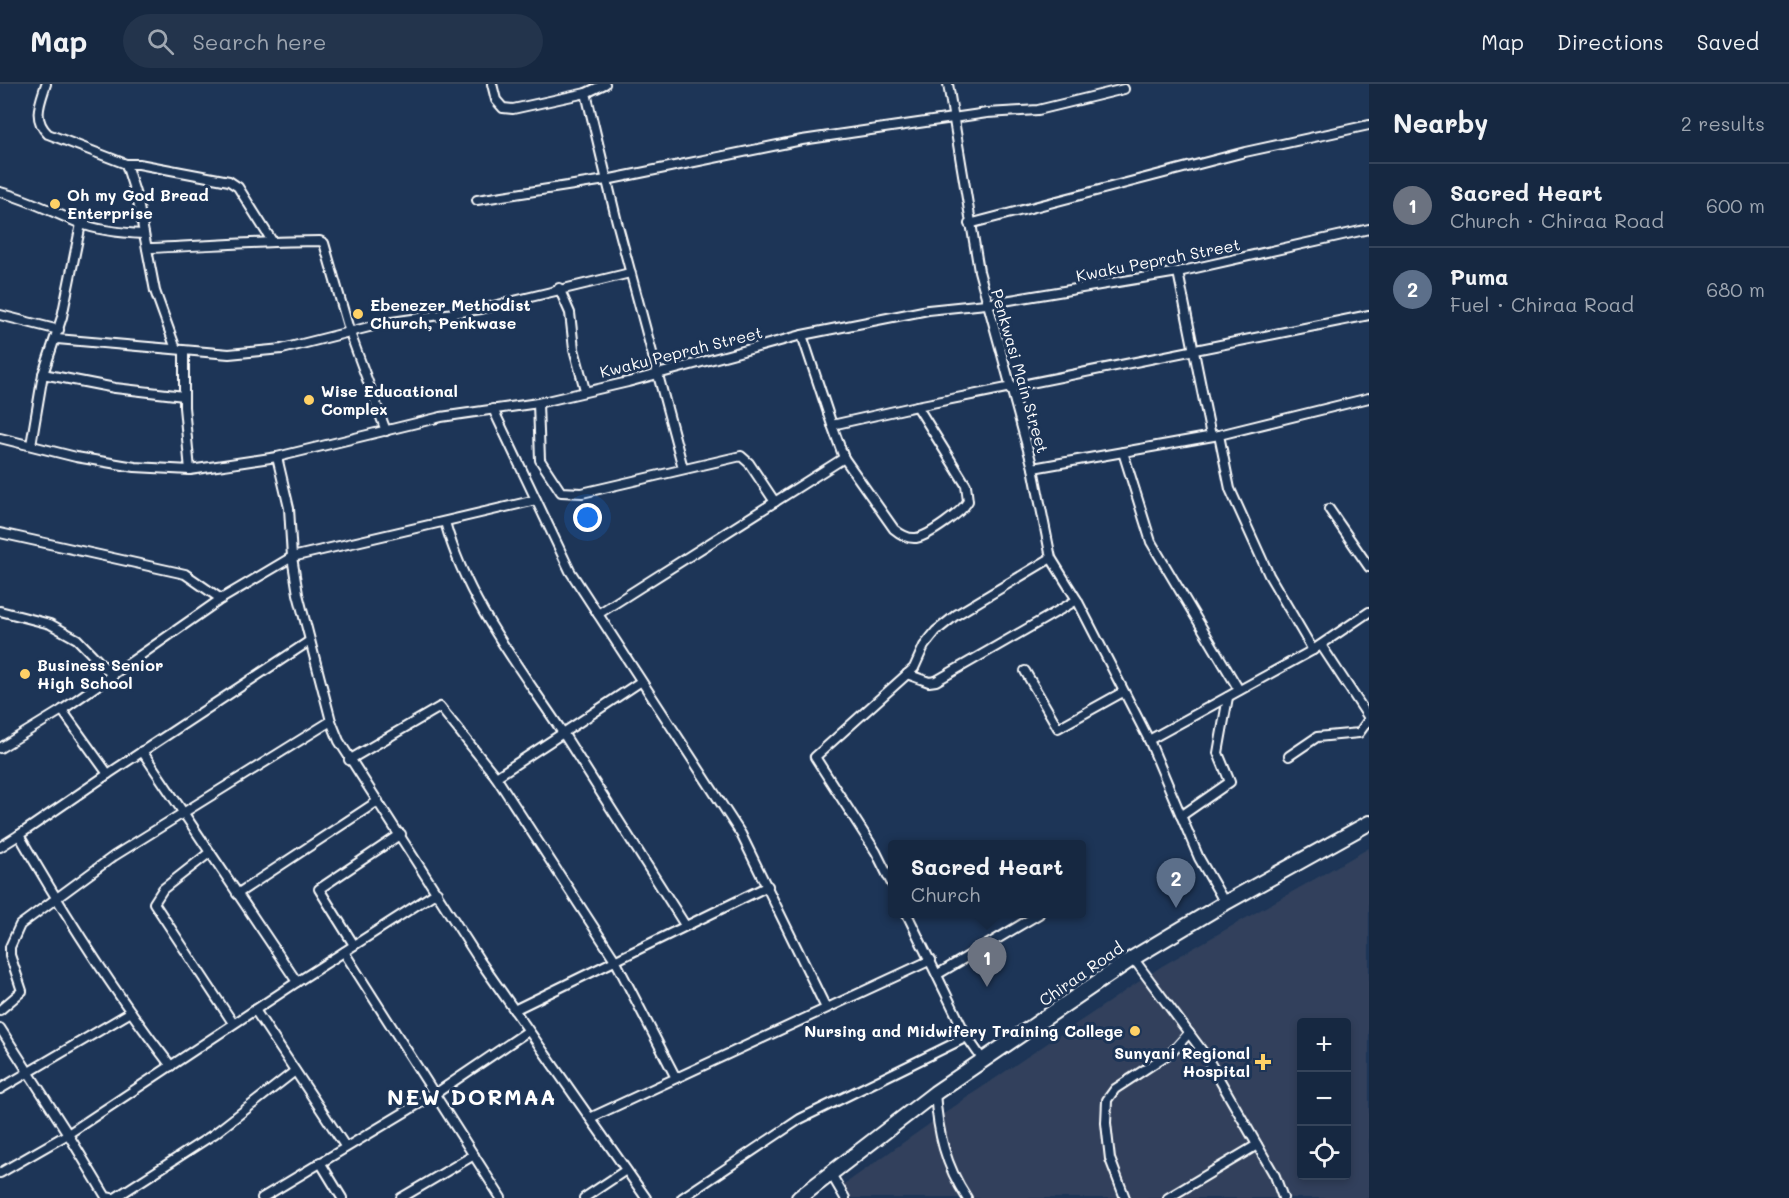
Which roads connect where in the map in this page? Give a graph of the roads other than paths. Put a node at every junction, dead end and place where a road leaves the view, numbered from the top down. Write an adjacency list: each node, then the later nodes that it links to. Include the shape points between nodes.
1 (46, 84): 9 (street, via 37,114 40,126 48,134)
2 (492, 84): 6 (street, via 496,100 503,108 513,110)
3 (604, 84): 6 (street)
4 (948, 84): 7 (street, Penkwasi Main Street)
5 (1124, 89): 7 (street, via 1038,110)
6 (586, 93): 10 (street)
7 (955, 119): 10 (street, via 801,140); 14 (street, Penkwasi Main Street)
8 (1369, 125): 14 (street, via 1245,152)
9 (126, 164): 16 (street); 17 (street, via 229,180 238,187)
10 (606, 180): 12 (street); 20 (street)
11 (0, 192): 13 (street)
12 (477, 200)
13 (81, 224): 16 (street); 25 (street)
14 (969, 224): 22 (street, Penkwasi Main Street)
15 (1369, 229): 19 (street, Kwaku Peprah Street)
16 (144, 234): 18 (street)
17 (272, 241): 18 (street); 26 (street, via 324,243)
18 (147, 248): 29 (street, via 155,291)
19 (1178, 272): 22 (street, Kwaku Peprah Street); 30 (street)
20 (630, 273): 21 (street); 32 (street)
21 (559, 288): 26 (street, via 481,309 386,323); 34 (street, via 570,313 574,350)
22 (986, 304): 27 (street, Kwaku Peprah Street, via 928,310); 33 (street, Penkwasi Main Street)
23 (0, 315): 25 (street)
24 (1369, 315): 30 (street)
25 (59, 330): 28 (street)
26 (350, 333): 29 (street, via 260,351 229,354); 41 (street)
27 (802, 335): 32 (street, Kwaku Peprah Street); 40 (street)
28 (57, 339): 29 (street); 31 (street)
29 (180, 350): 35 (street)
30 (1193, 350): 33 (street); 42 (street)
31 (43, 374): 35 (street); 44 (street)
32 (659, 374): 34 (street, Kwaku Peprah Street); 48 (street)
33 (1011, 388): 38 (street); 49 (street, Penkwasi Main Street)
34 (585, 390): 37 (street, Kwaku Peprah Street)
35 (184, 396): 50 (street)
36 (1369, 398): 42 (street, Penkwasi Main Street)
37 (538, 402): 39 (street, Kwaku Peprah Street); 48 (street, via 540,460 561,492 582,493)
38 (916, 406): 40 (street); 47 (street, via 966,485 968,501 951,517 917,538 905,536 894,529)
39 (493, 409): 41 (street, Kwaku Peprah Street); 51 (street)
40 (832, 425): 47 (street)
41 (386, 431): 46 (street, Kwaku Peprah Street)
42 (1215, 435): 45 (street, Penkwasi Main Street); 66 (street, via 1230,489 1269,575)
43 (0, 438): 44 (street, Kwaku Peprah Street)
44 (31, 445): 50 (street, Kwaku Peprah Street, via 135,467)
45 (1123, 452): 49 (street, Penkwasi Main Street); 71 (street, via 1151,542)
46 (277, 457): 50 (street, Kwaku Peprah Street); 56 (street, via 289,508)
47 (844, 458): 52 (street)
48 (683, 468): 52 (street, via 741,456)
49 (1033, 468): 57 (street)
50 (190, 470)
51 (536, 500): 54 (street); 63 (street, via 570,571)
52 (775, 502): 63 (street)
53 (1329, 509): 58 (street)
54 (445, 522): 56 (street); 77 (street, via 478,607)
55 (0, 533): 59 (street, via 186,574)
56 (292, 557): 59 (street); 64 (street)
57 (1051, 558): 60 (street); 68 (street, via 936,631)
58 (1369, 567)
59 (221, 599): 69 (street)
60 (1077, 600): 68 (street, via 936,681); 72 (street)
61 (0, 611): 69 (street, via 50,624 77,639)
62 (1369, 612): 65 (street)
63 (598, 614): 70 (street)
64 (308, 642): 76 (street); 80 (street)
65 (1321, 645): 66 (street); 75 (street)
66 (1313, 650): 71 (street)
67 (1025, 671): 72 (street, via 1058,728)
68 (907, 674): 93 (street, via 815,757)
69 (114, 676): 74 (street)
70 (640, 682): 77 (street); 94 (street, via 741,834)
71 (1239, 690): 73 (street)
72 (1123, 692): 78 (street)
73 (1228, 697): 78 (street); 87 (street, via 1218,753 1230,782)
74 (62, 710): 79 (street); 83 (street)
75 (1369, 718): 81 (street, via 1359,733 1317,737)
76 (331, 720): 82 (street); 86 (street)
77 (563, 733): 84 (street); 101 (street)
78 (1149, 740): 87 (street)
79 (0, 748)
80 (142, 752): 83 (street); 86 (street)
81 (1289, 756)
82 (349, 760): 84 (street, via 440,707); 85 (street)
83 (108, 774): 90 (street)
84 (496, 777): 105 (street)
85 (378, 801): 89 (street); 96 (street)
86 (183, 813): 92 (street); 97 (street, via 114,856)
87 (1181, 816): 98 (street)
88 (1369, 823): 98 (highway, Chiraa Road)
89 (400, 834): 95 (street); 102 (street, via 320,889)
90 (19, 835): 91 (street); 97 (street)
91 (0, 848)
92 (209, 853): 96 (street); 114 (street, via 163,889 154,903)
93 (888, 876)
94 (768, 886): 101 (street); 109 (street)
95 (437, 892): 102 (street); 112 (street)
96 (237, 894): 108 (street)
97 (56, 899): 110 (street, via 16,930 10,956 22,991); 113 (street)
98 (1225, 903): 104 (highway, Chiraa Road)
99 (910, 918): 106 (street)
100 (1032, 918): 107 (street)
101 (686, 925): 105 (street)
102 (354, 945): 103 (street)
103 (344, 952): 108 (street); 126 (street)
104 (1133, 958): 117 (street); 119 (highway, Chiraa Road)
105 (615, 960): 112 (street); 123 (street)
106 (931, 960): 107 (street); 109 (street)
107 (938, 974): 118 (street)
108 (297, 982): 111 (street)
109 (826, 1008): 123 (street)
110 (0, 1010)
111 (255, 1010): 114 (street); 121 (street)
112 (514, 1010): 116 (street)
113 (131, 1012): 120 (street); 122 (street)
114 (233, 1023): 120 (street)
115 (0, 1028): 122 (street)
116 (528, 1031): 126 (street); 127 (street)
117 (1189, 1033): 129 (street); 147 (street, via 1173,1051 1115,1089 1107,1100 1110,1159)
118 (967, 1037): 119 (street); 143 (street, via 800,1119)
119 (982, 1060): 125 (highway, Chiraa Road)
120 (171, 1066): 128 (street)
121 (295, 1071): 130 (street); 136 (street, via 214,1134)
122 (28, 1073): 124 (street); 128 (street)
123 (676, 1078): 127 (street)
124 (0, 1089)
125 (935, 1093): 135 (highway, Chiraa Road); 146 (street, via 944,1156)
126 (435, 1094): 130 (street); 131 (street)
127 (590, 1118): 133 (street)
128 (68, 1134): 134 (street); 136 (street)
129 (1257, 1145): 148 (street); 149 (street)
130 (345, 1146): 132 (street)
131 (474, 1155): 139 (street); 140 (street)
132 (320, 1162): 137 (street); 138 (street)
133 (626, 1170): 141 (street); 142 (street)
134 (0, 1173)
135 (831, 1174): 144 (highway, Chiraa Road); 145 (street)
136 (109, 1198)
137 (262, 1198)
138 (342, 1198)
139 (401, 1198)
140 (501, 1198)
141 (584, 1198)
142 (646, 1198)
143 (682, 1198)
144 (799, 1198)
145 (845, 1198)
146 (967, 1198)
147 (1125, 1198)
148 (1168, 1198)
149 (1283, 1198)

